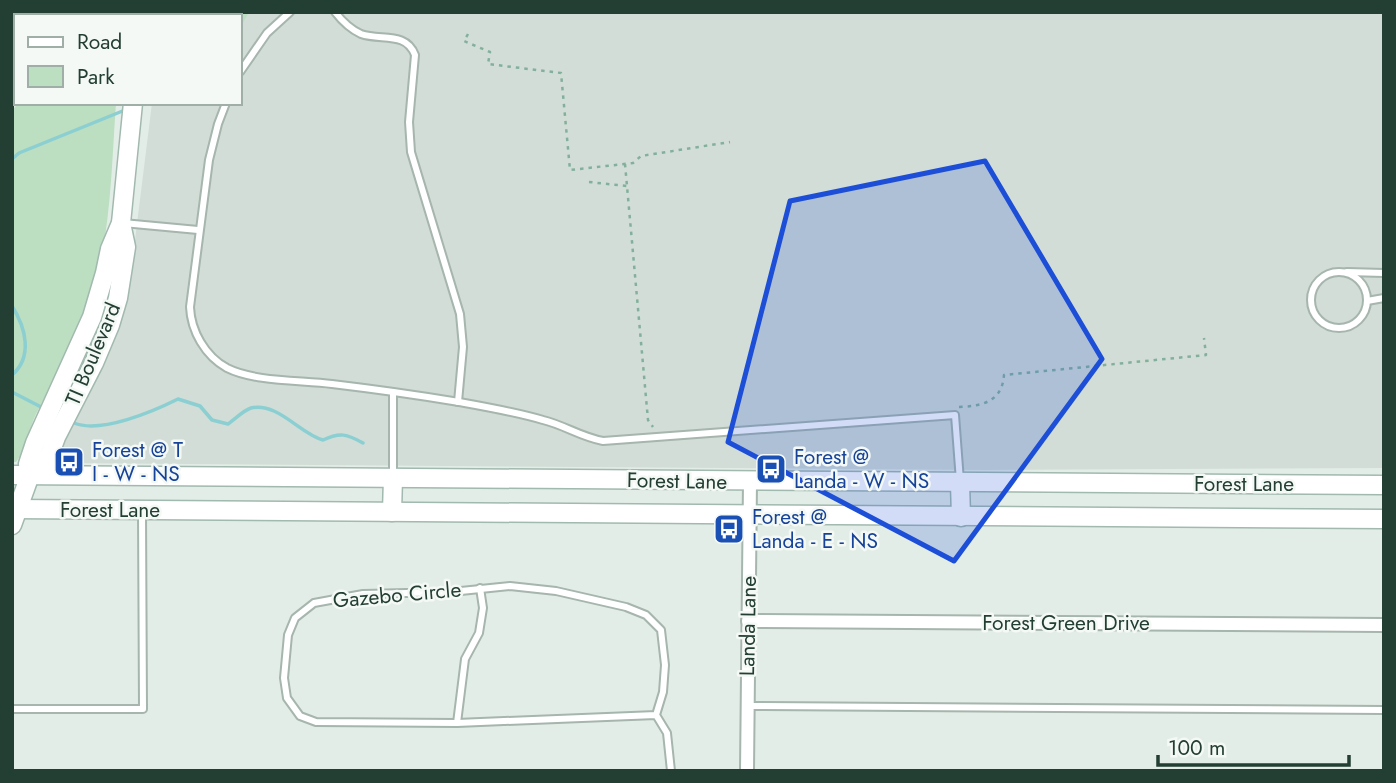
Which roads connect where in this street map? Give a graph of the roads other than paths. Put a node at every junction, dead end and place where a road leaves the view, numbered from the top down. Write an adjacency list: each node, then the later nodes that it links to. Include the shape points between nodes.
1 (290, 12): 3 (lane)
2 (334, 12): 13 (lane, via 361,34 404,41 415,55 410,144 460,314 463,347)
3 (242, 69)
4 (133, 105): 6 (main road, TI Boulevard)
5 (225, 105): 7 (lane, via 212,148)
6 (121, 223): 7 (lane); 14 (main road, TI Boulevard, via 92,317)
7 (198, 230): 12 (lane, via 191,319 204,346 223,366 250,375)
8 (1342, 272): 9 (lane); 11 (lane, via 1363,285); 11 (lane, via 1326,274 1314,285 1310,300 1314,314 1333,327 1348,326 1361,317)
9 (1384, 273)
10 (1384, 298): 11 (lane)
11 (1367, 301)
12 (393, 393): 13 (lane); 15 (lane)
13 (458, 402): 17 (lane, via 543,420 603,440 955,415)
14 (21, 475): 15 (main road, Forest Lane); 21 (main road, TI Boulevard)
15 (393, 478): 16 (main road, Forest Lane); 20 (main road)
16 (750, 482): 17 (main road, Forest Lane); 22 (street, Landa Lane)
17 (960, 483): 18 (main road, Forest Lane); 23 (main road)
18 (1384, 485)
19 (142, 510): 20 (main road, Forest Lane); 21 (main road, Forest Lane); 29 (lane, via 143,709)
20 (392, 512): 22 (main road, Forest Lane)
21 (14, 515)
22 (749, 515): 23 (main road, Forest Lane); 26 (street, Landa Lane)
23 (961, 517): 24 (main road, Forest Lane)
24 (1384, 519)
25 (480, 588): 31 (lane, Gazebo Circle, via 556,591 646,615 661,630 665,665); 32 (lane, via 479,633 465,659); 32 (lane, Gazebo Circle, via 363,594 314,603 295,618 288,635 284,678 287,698 300,716 316,722)
26 (748, 621): 27 (street, Forest Green Drive); 28 (street, Landa Lane)
27 (1384, 625)
28 (747, 706): 30 (lane); 34 (street, Landa Lane)
29 (12, 709)
30 (1384, 710)
31 (656, 715): 32 (lane, Gazebo Circle); 33 (lane, via 667,733)
32 (457, 723)
33 (671, 771)
34 (747, 771)

